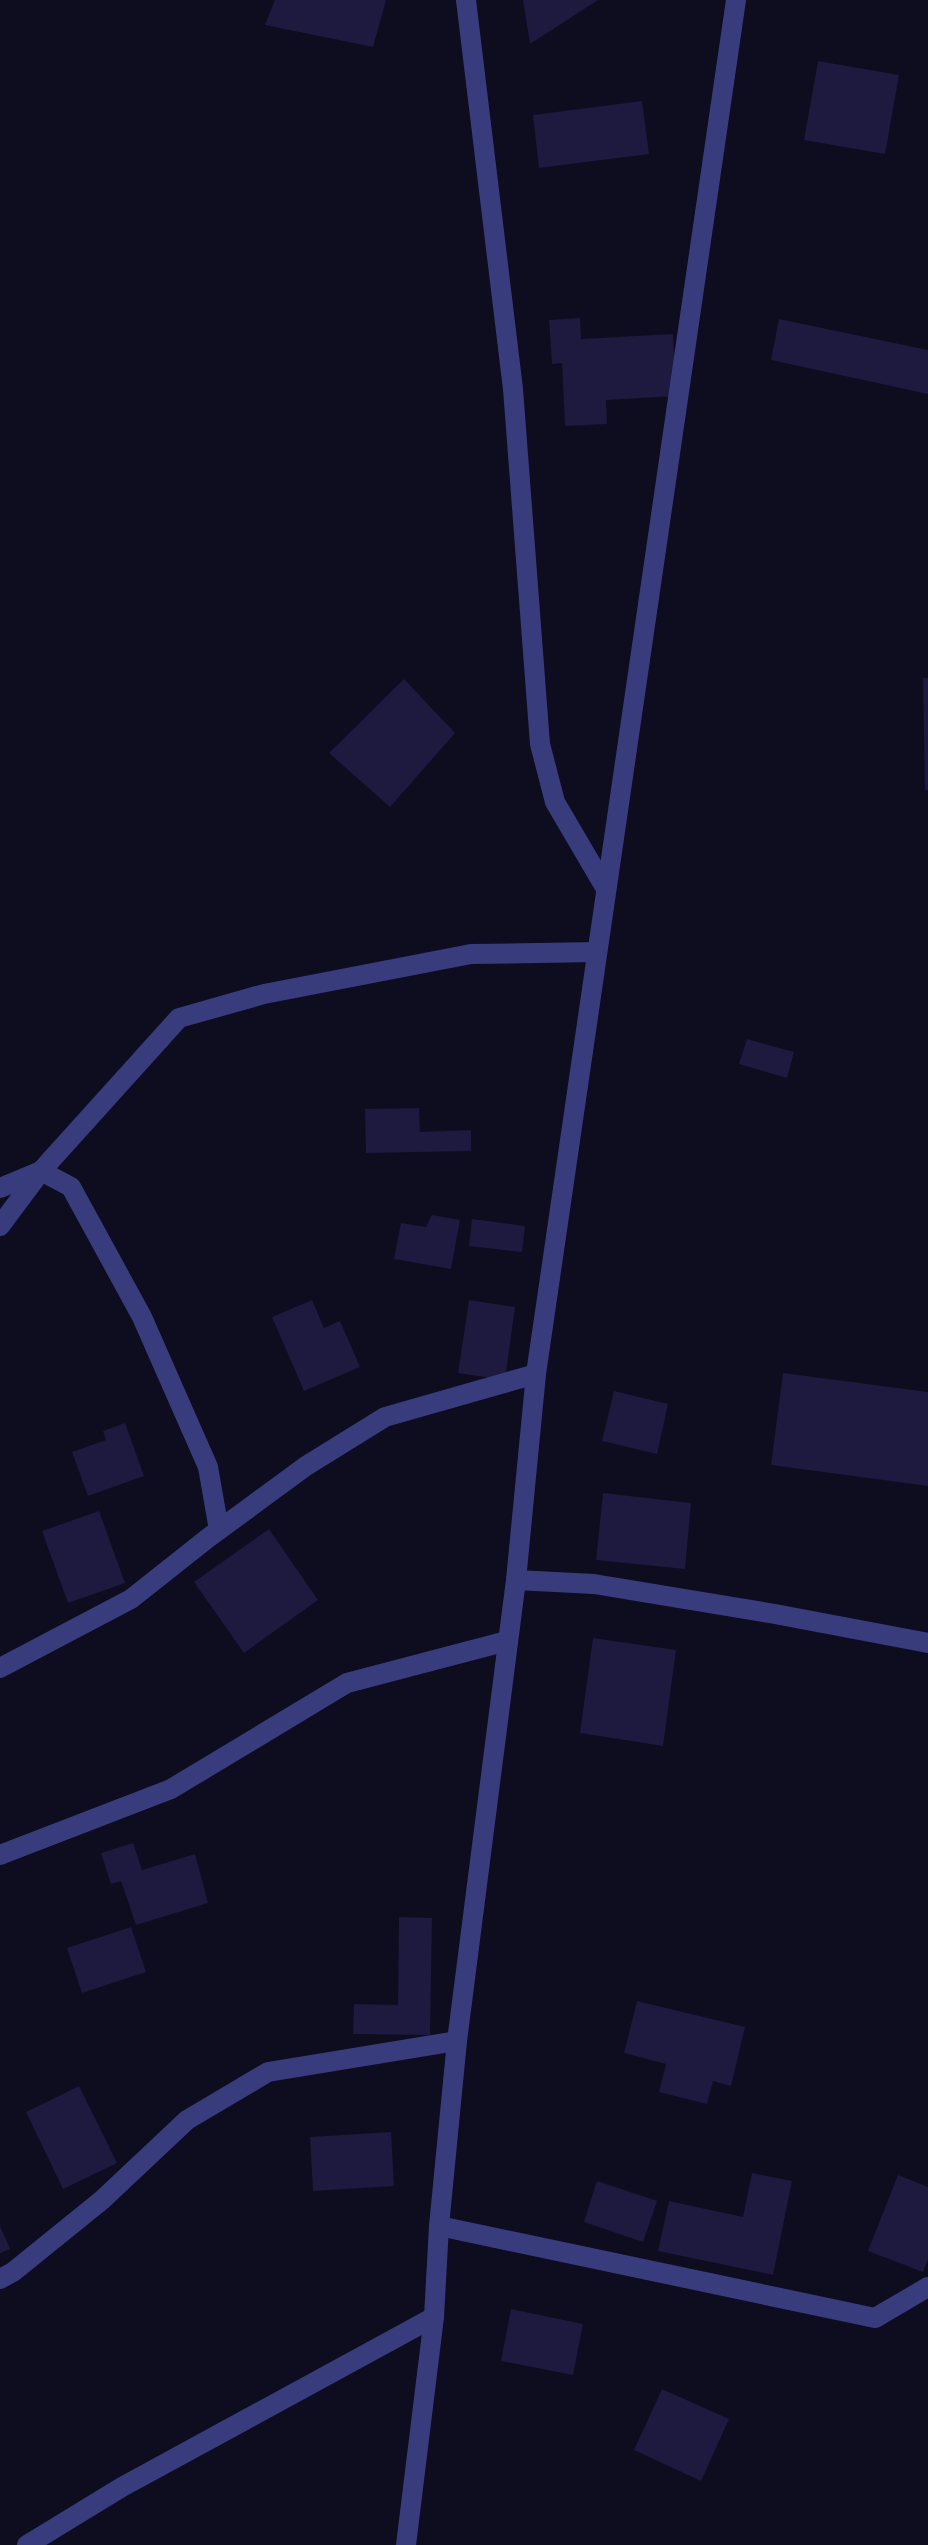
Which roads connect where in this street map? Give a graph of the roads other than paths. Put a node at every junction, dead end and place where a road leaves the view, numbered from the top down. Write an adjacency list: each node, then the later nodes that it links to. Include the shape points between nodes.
1 (466, 0): 3 (street, via 513,389 540,744 555,802)
2 (736, 0): 3 (street)
3 (606, 889): 4 (street)
4 (597, 952): 5 (street, via 471,954 264,994 179,1018); 8 (street)
5 (41, 1171): 6 (street); 7 (street); 9 (street, via 71,1187 142,1317 208,1467)
6 (0, 1188)
7 (0, 1226)
8 (536, 1374): 9 (street, via 385,1417); 10 (street)
9 (219, 1530): 13 (street, via 131,1599)
10 (516, 1580): 11 (street); 12 (street, via 594,1584)
11 (507, 1641): 14 (street, via 347,1683 171,1789); 15 (street)
12 (928, 1643)
13 (0, 1668)
14 (0, 1855)
15 (457, 2041): 16 (street); 17 (street, via 268,2072 187,2120 102,2200)
16 (439, 2226): 18 (street, via 875,2318); 19 (street)
17 (0, 2279)
18 (928, 2287)
19 (434, 2317): 20 (street, via 122,2487); 21 (street)
20 (27, 2545)
21 (406, 2545)

